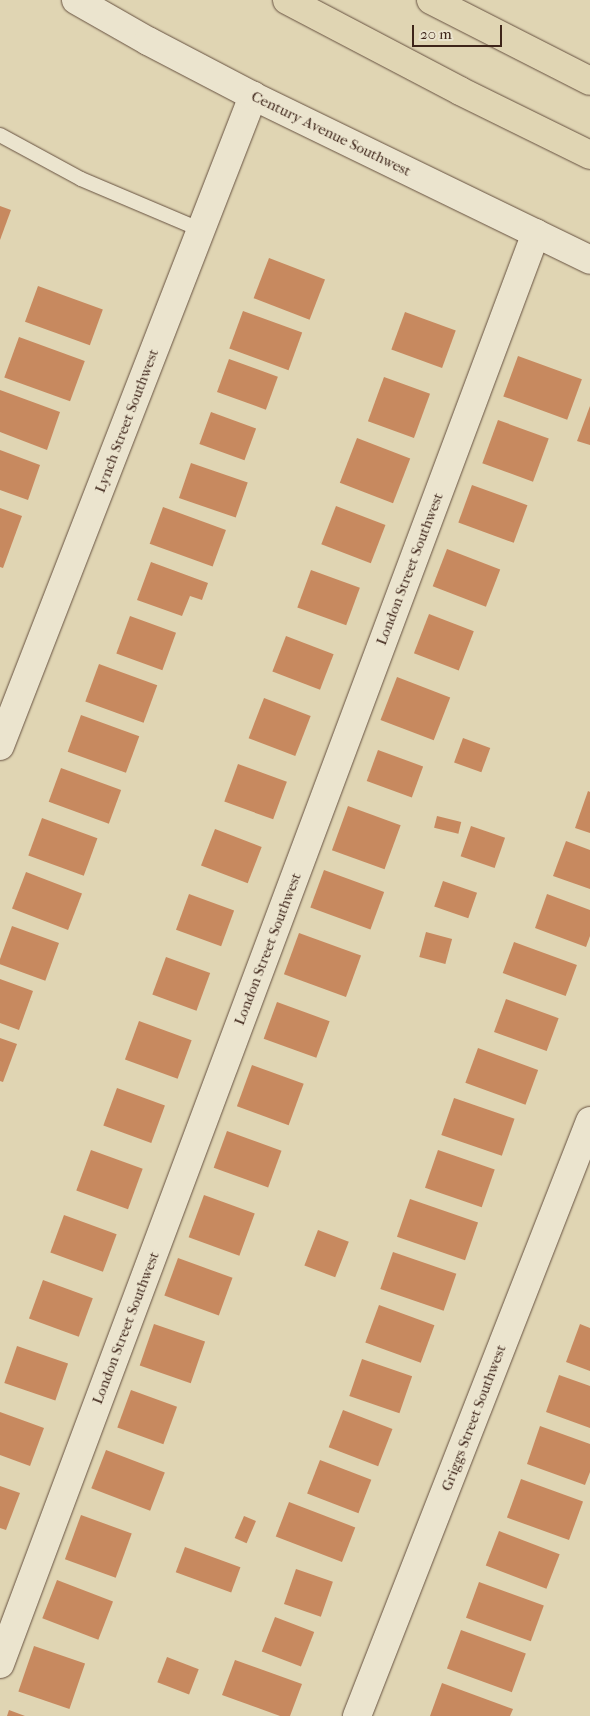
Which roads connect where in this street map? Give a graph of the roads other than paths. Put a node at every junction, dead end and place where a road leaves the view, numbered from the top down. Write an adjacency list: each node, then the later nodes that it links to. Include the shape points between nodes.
1 (76, 0): 5 (street, Century Avenue Southwest)
2 (287, 0): 7 (highway)
3 (432, 0): 4 (highway)
4 (590, 81)
5 (253, 96): 8 (street, Lynch Street Southwest); 9 (street, Century Avenue Southwest)
6 (0, 135): 8 (lane, via 81,179)
7 (590, 155)
8 (201, 230): 11 (street, Lynch Street Southwest)
9 (536, 233): 10 (street, Century Avenue Southwest); 13 (street, London Street Southwest)
10 (590, 260)
11 (0, 746)
12 (590, 1121): 14 (street, Griggs Street Southwest)
13 (0, 1664)
14 (358, 1716)

